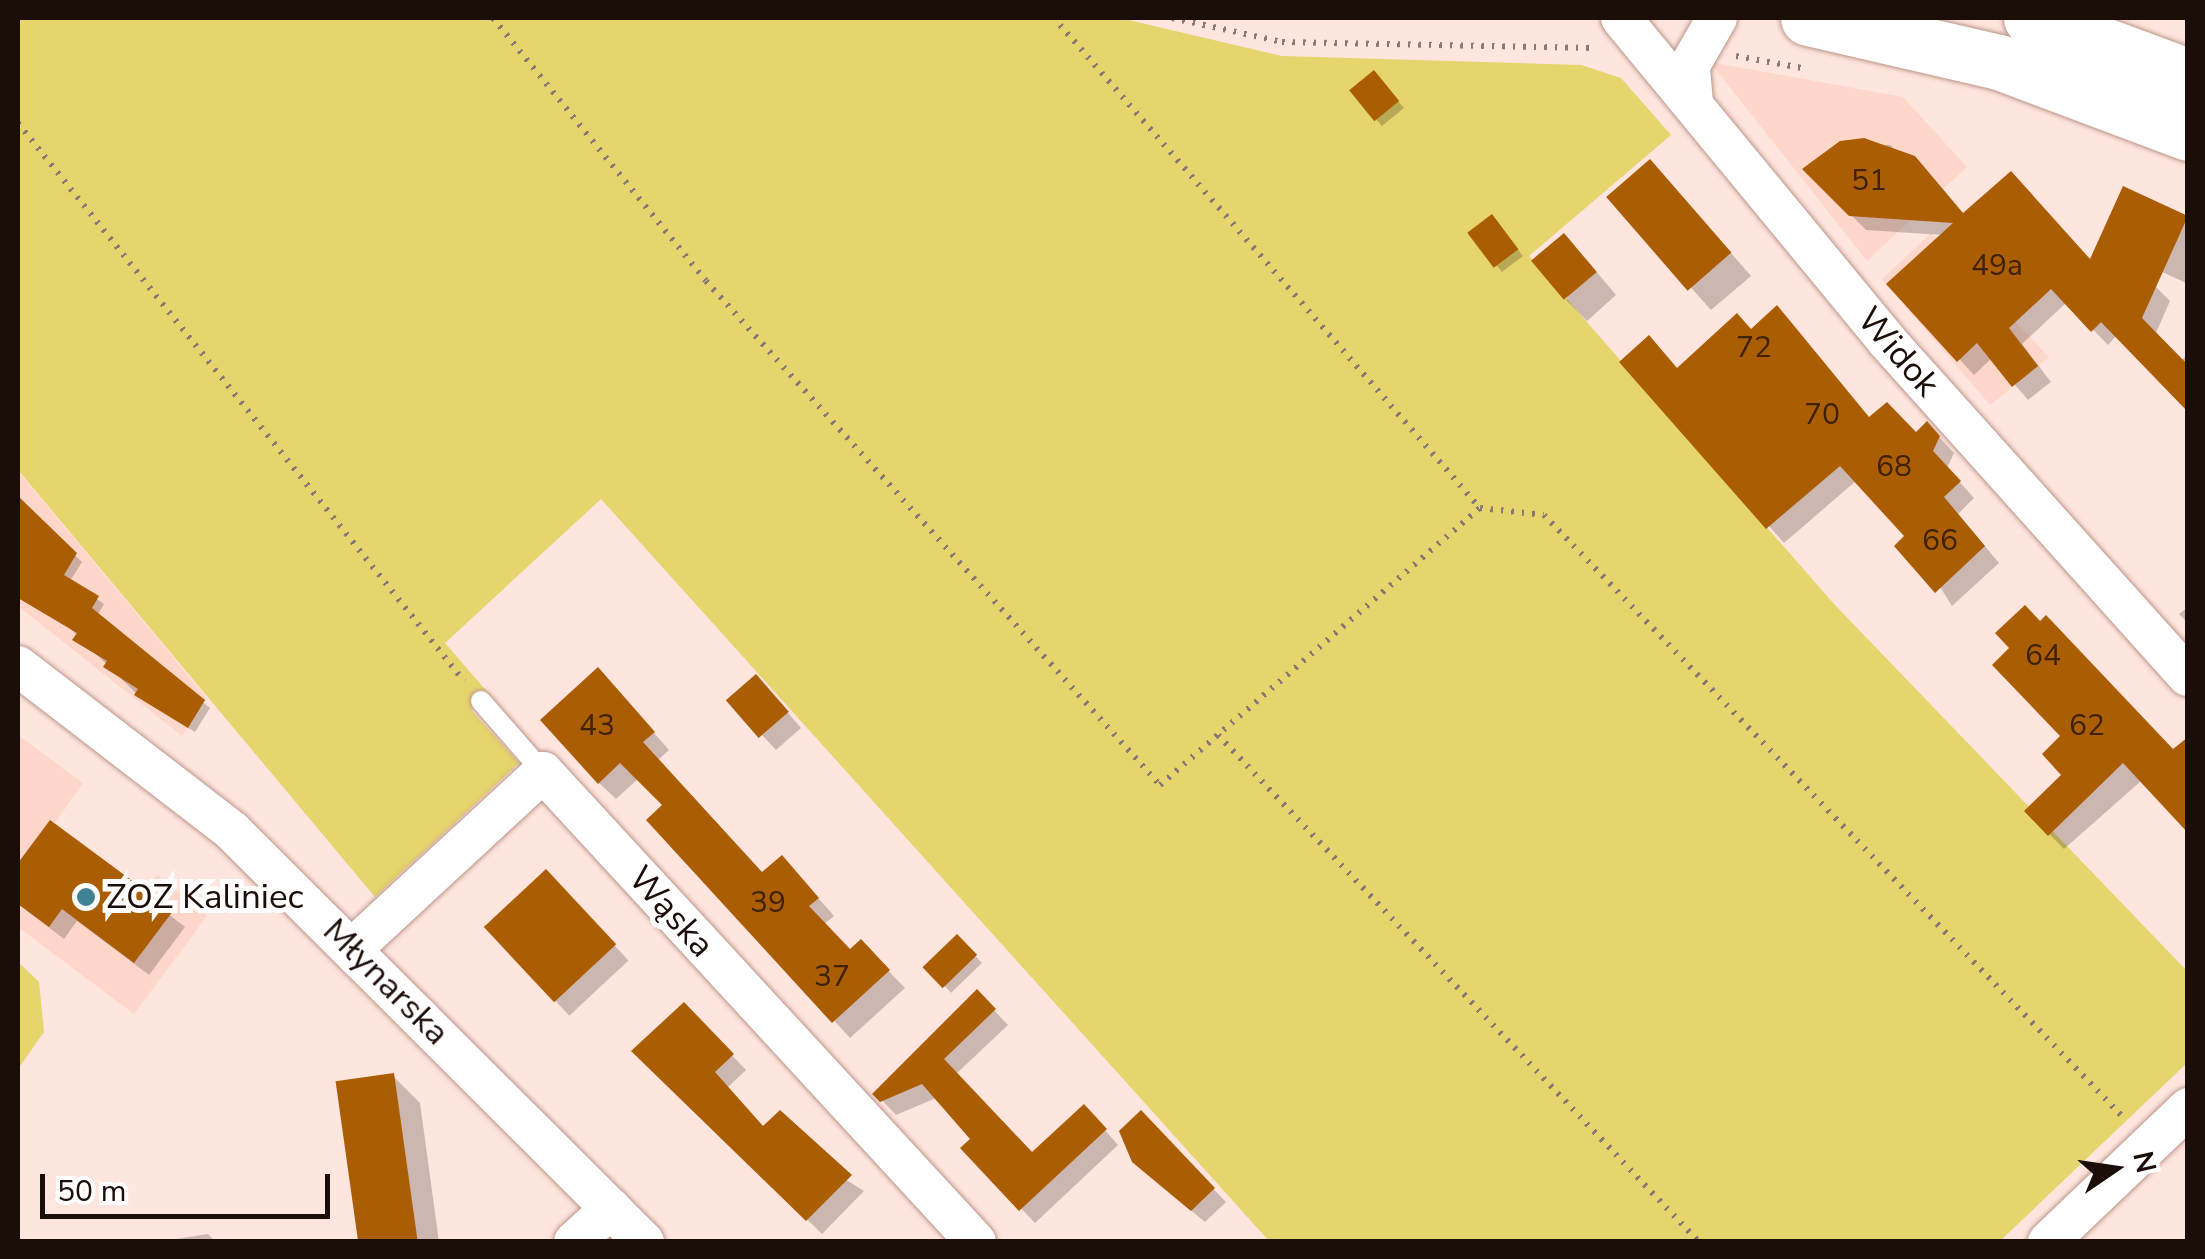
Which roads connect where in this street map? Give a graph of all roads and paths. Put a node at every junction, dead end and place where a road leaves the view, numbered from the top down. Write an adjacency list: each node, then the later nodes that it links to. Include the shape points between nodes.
1 (493, 18): 17 (path, via 706,281 1160,785)
2 (1172, 18): 6 (path)
3 (1717, 18): 10 (street, via 1690,66)
4 (1808, 18): 12 (main road, via 1999,62)
5 (2031, 18): 9 (main road)
6 (1191, 20): 8 (path, via 1282,42)
7 (1060, 25): 13 (path)
8 (1612, 33): 10 (street, Widok)
9 (2188, 76)
10 (1693, 103): 15 (street, Widok, via 1887,341)
11 (18, 123): 16 (path)
12 (2188, 132)
13 (1480, 508): 17 (path); 21 (path, via 1544,516)
14 (18, 666): 19 (street, Młynarska, via 169,777)
15 (2188, 676)
16 (481, 701): 18 (lane)
17 (1218, 735): 26 (path)
18 (544, 772): 19 (street); 25 (street, Wąska)
19 (353, 948): 22 (street, Młynarska)
20 (2188, 1108): 27 (street)
21 (2126, 1120)
22 (611, 1208): 23 (street); 24 (street, Młynarska)
23 (574, 1242)
24 (644, 1242)
25 (976, 1242)
26 (1699, 1242)
27 (2048, 1242)

